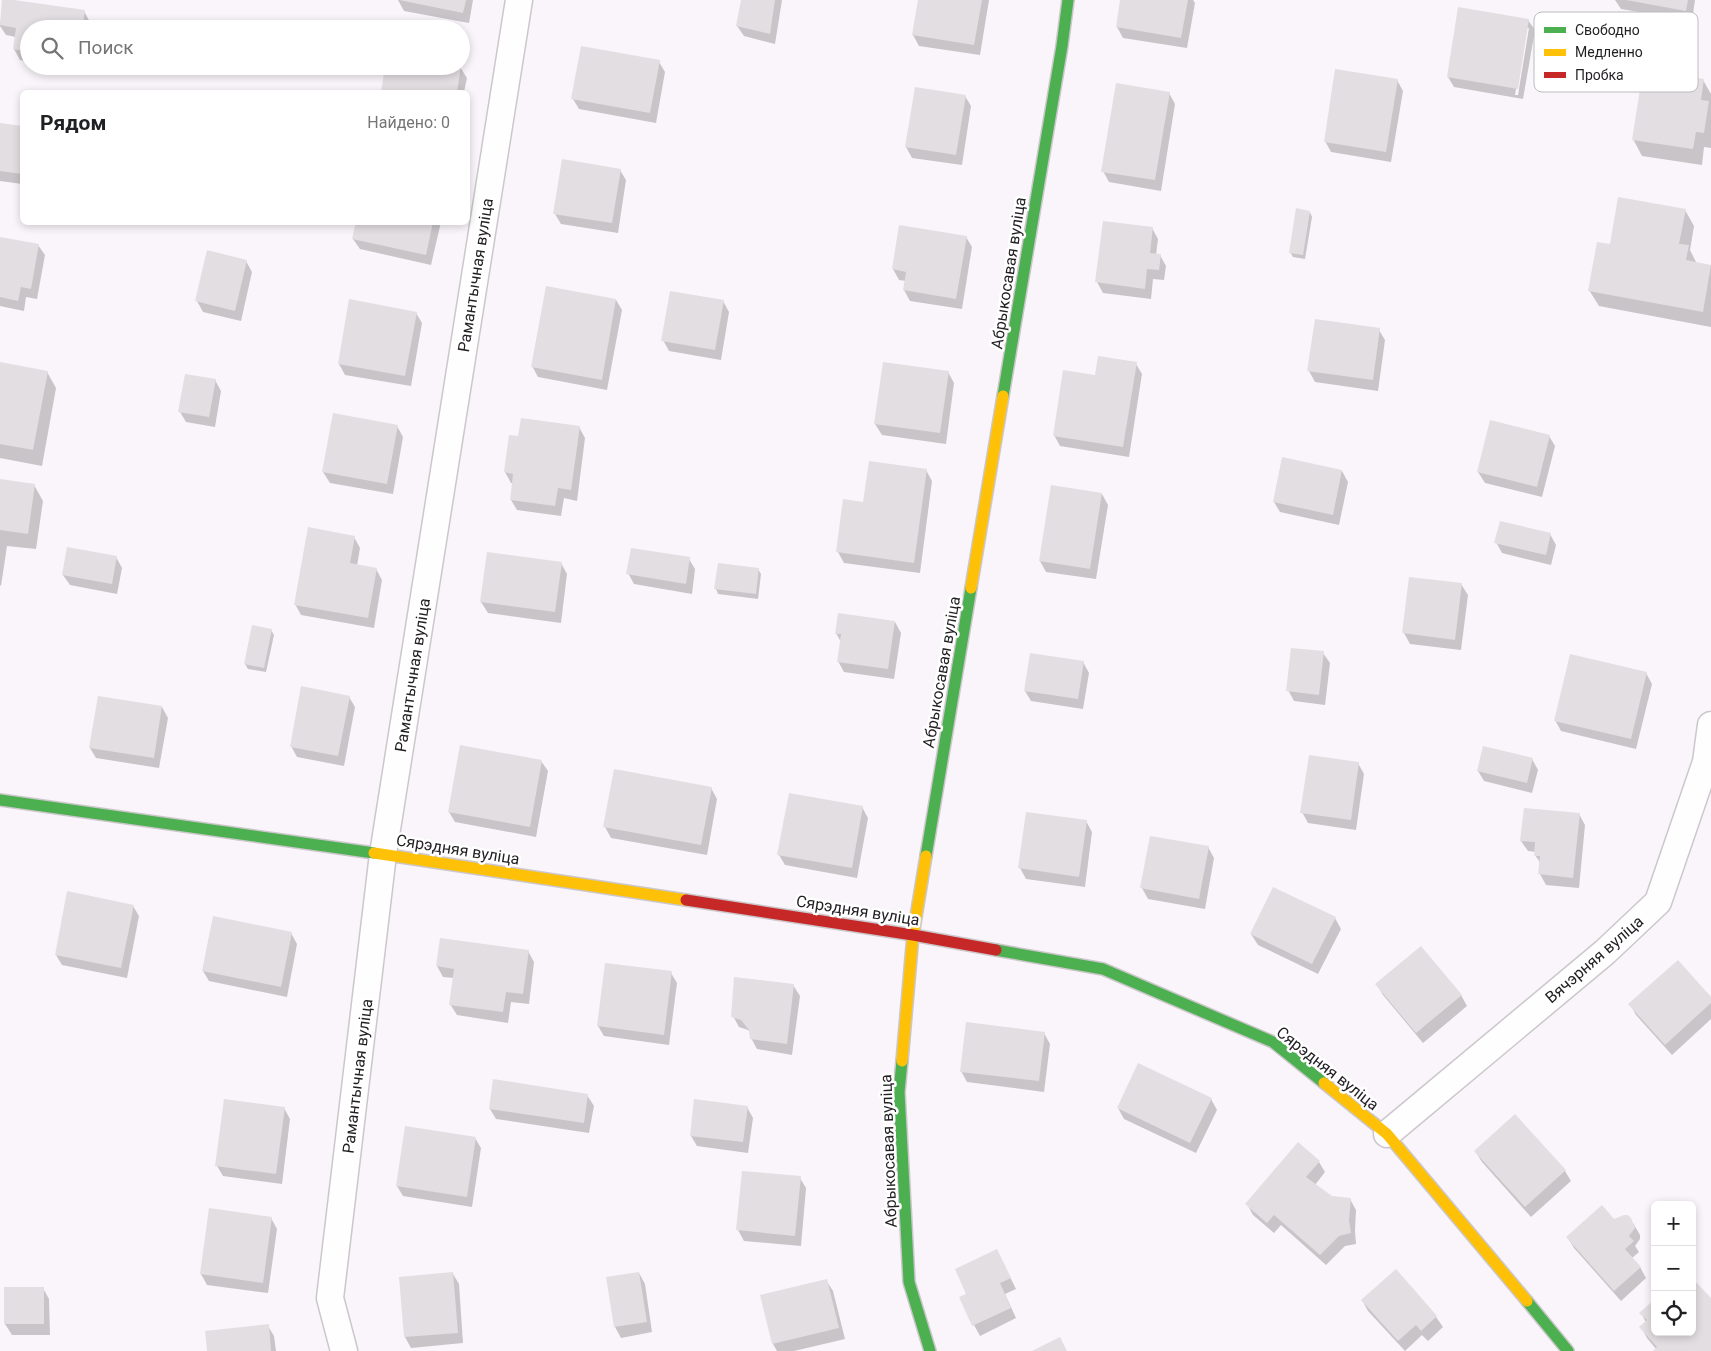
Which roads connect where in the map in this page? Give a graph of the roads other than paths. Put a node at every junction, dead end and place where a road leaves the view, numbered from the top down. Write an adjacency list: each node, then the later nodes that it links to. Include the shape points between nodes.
1 (519, 0): 5 (street, Рамантычная вуліца)
2 (1068, 0): 6 (street, Абрыкосавая вуліца)
3 (1711, 725): 7 (street, Вячэрняя вуліца, via 1706,762 1658,902 1606,952)
4 (0, 800): 5 (street, Сярэдняя вуліца)
5 (383, 854): 6 (street, Сярэдняя вуліца); 8 (street, Рамантычная вуліца, via 330,1298)
6 (913, 935): 7 (street, Сярэдняя вуліца, via 1103,969 1273,1042); 9 (street, Абрыкосавая вуліца, via 899,1092 909,1282)
7 (1387, 1134): 10 (street, Сярэдняя вуліца)
8 (344, 1351)
9 (930, 1351)
10 (1568, 1351)

